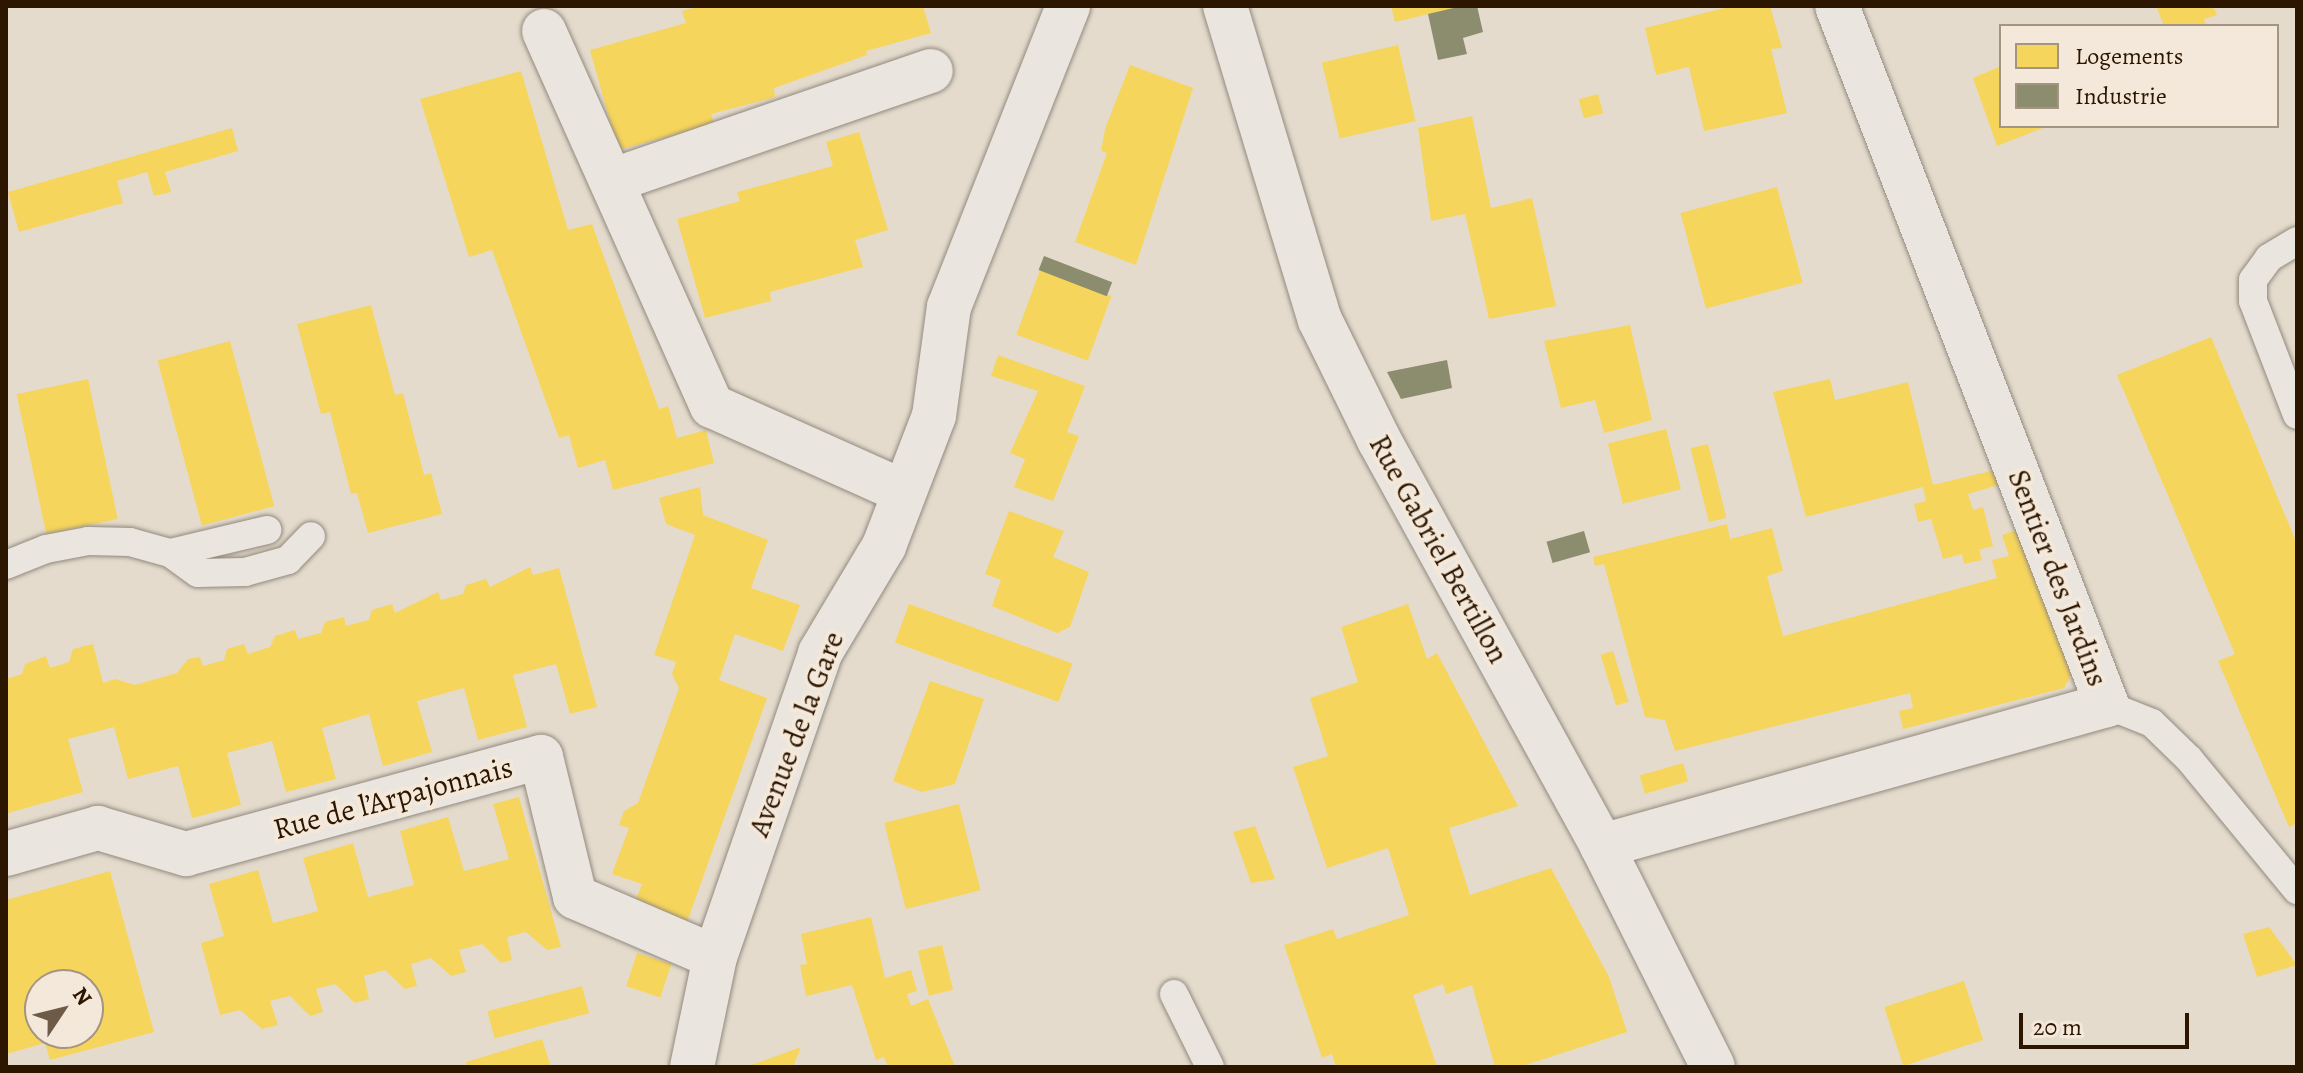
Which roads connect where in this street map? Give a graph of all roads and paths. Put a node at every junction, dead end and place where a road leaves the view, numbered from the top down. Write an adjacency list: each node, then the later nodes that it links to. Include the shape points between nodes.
1 (1068, 6): 9 (street, Avenue de la Gare, via 949,307 934,416)
2 (1225, 6): 15 (street, Rue Gabriel Bertillon, via 1320,320 1379,440)
3 (1837, 6): 14 (street, Sentier des Jardins)
4 (544, 31): 6 (street)
5 (931, 71): 6 (street)
6 (614, 180): 9 (street, via 712,406)
7 (2297, 241): 8 (lane, via 2269,258 2253,280 2253,301)
8 (2297, 415)
9 (904, 492): 18 (street, Avenue de la Gare, via 884,546 820,653)
10 (267, 530): 12 (lane)
11 (311, 536): 12 (lane, via 288,560 245,572 198,573)
12 (170, 553): 13 (lane, via 130,542 88,541 46,549)
13 (6, 565)
14 (2107, 705): 15 (street, Sentier des Jardins); 17 (lane, via 2152,723 2189,759)
15 (1602, 846): 22 (street, Rue Gabriel Bertillon)
16 (6, 854): 18 (street, Rue de l’Arpajonnais, via 98,828 186,854 541,757 575,897)
17 (2297, 890)
18 (715, 957): 20 (street, Avenue de la Gare)
19 (1174, 994): 21 (lane)
20 (692, 1067)
21 (1210, 1067)
22 (1713, 1067)

